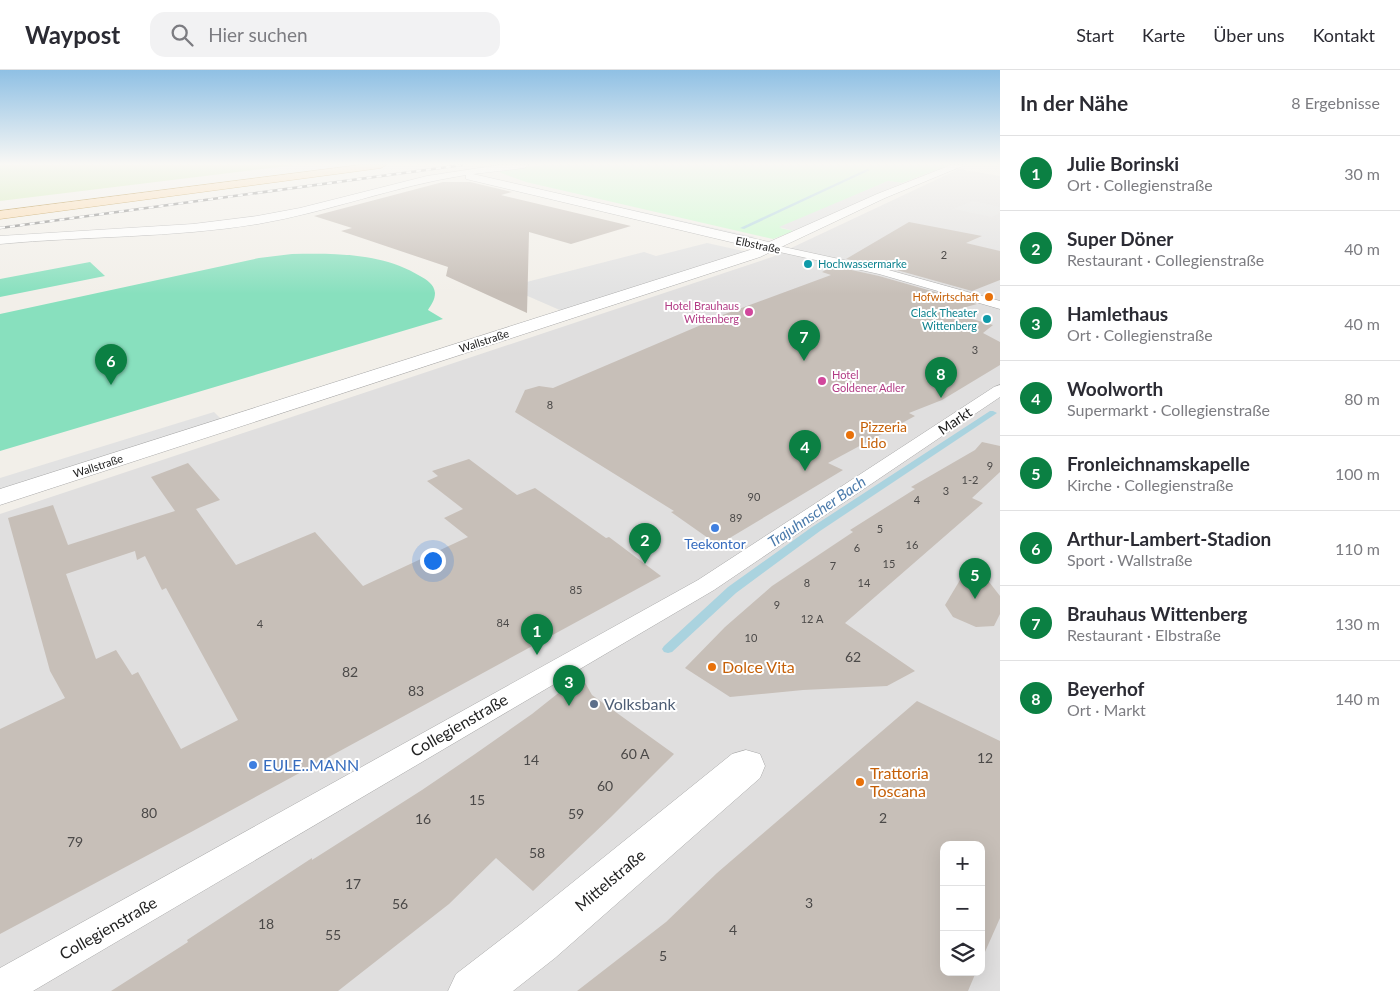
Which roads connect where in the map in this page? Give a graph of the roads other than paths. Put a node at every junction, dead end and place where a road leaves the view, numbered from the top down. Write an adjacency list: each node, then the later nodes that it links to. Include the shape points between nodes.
1 (47, 208): 5 (main road)
2 (307, 208): 6 (street, via 256,220 168,230)
3 (598, 208): 7 (street, Elbstraße)
4 (856, 208): 7 (street, Wallstraße)
5 (0, 214)
6 (0, 240)
7 (770, 247): 8 (street, Elbstraße, via 882,271); 11 (street, Wallstraße)
8 (1000, 305)
9 (1000, 390): 10 (street, Markt)
10 (910, 450): 13 (street, Collegienstraße, via 706,585)
11 (0, 497)
12 (746, 766): 14 (street, Mittelstraße, via 538,941)
13 (0, 990)
14 (473, 991)

